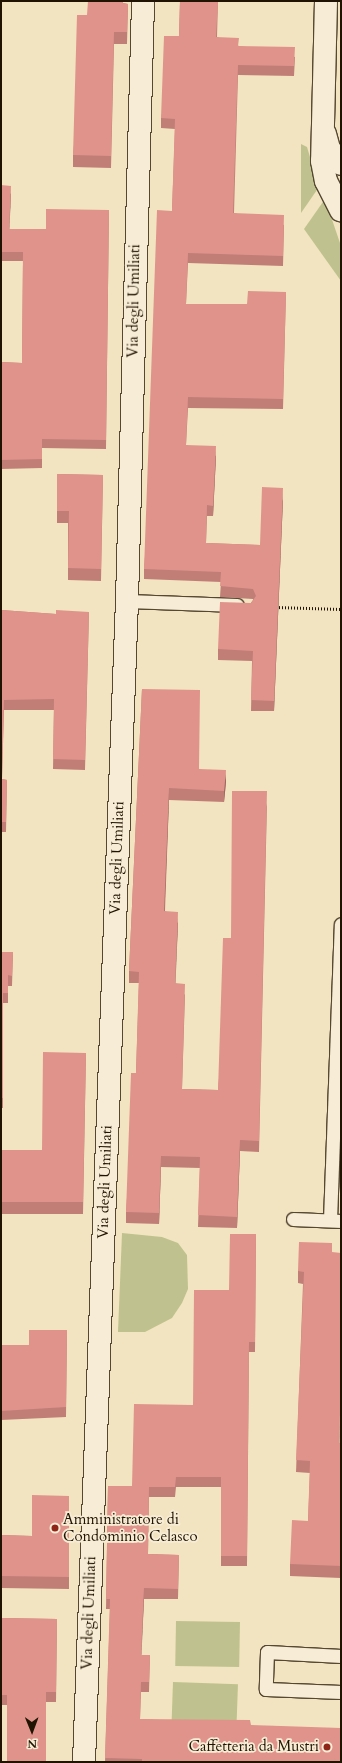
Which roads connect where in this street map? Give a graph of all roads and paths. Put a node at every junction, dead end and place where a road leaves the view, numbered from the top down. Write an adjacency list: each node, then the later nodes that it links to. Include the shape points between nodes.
1 (143, 1): 6 (street, Via degli Umiliati)
2 (326, 1): 3 (street)
3 (323, 124): 4 (street, via 329,149); 5 (street, via 324,175)
4 (341, 164)
5 (341, 210)
6 (127, 601): 7 (lane); 14 (street, Via degli Umiliati)
7 (248, 606): 8 (path)
8 (341, 610)
9 (341, 924): 11 (lane)
10 (293, 1219): 11 (lane)
11 (336, 1220)
12 (341, 1656): 13 (lane, via 267,1652 266,1689)
13 (341, 1692)
14 (84, 1762)

